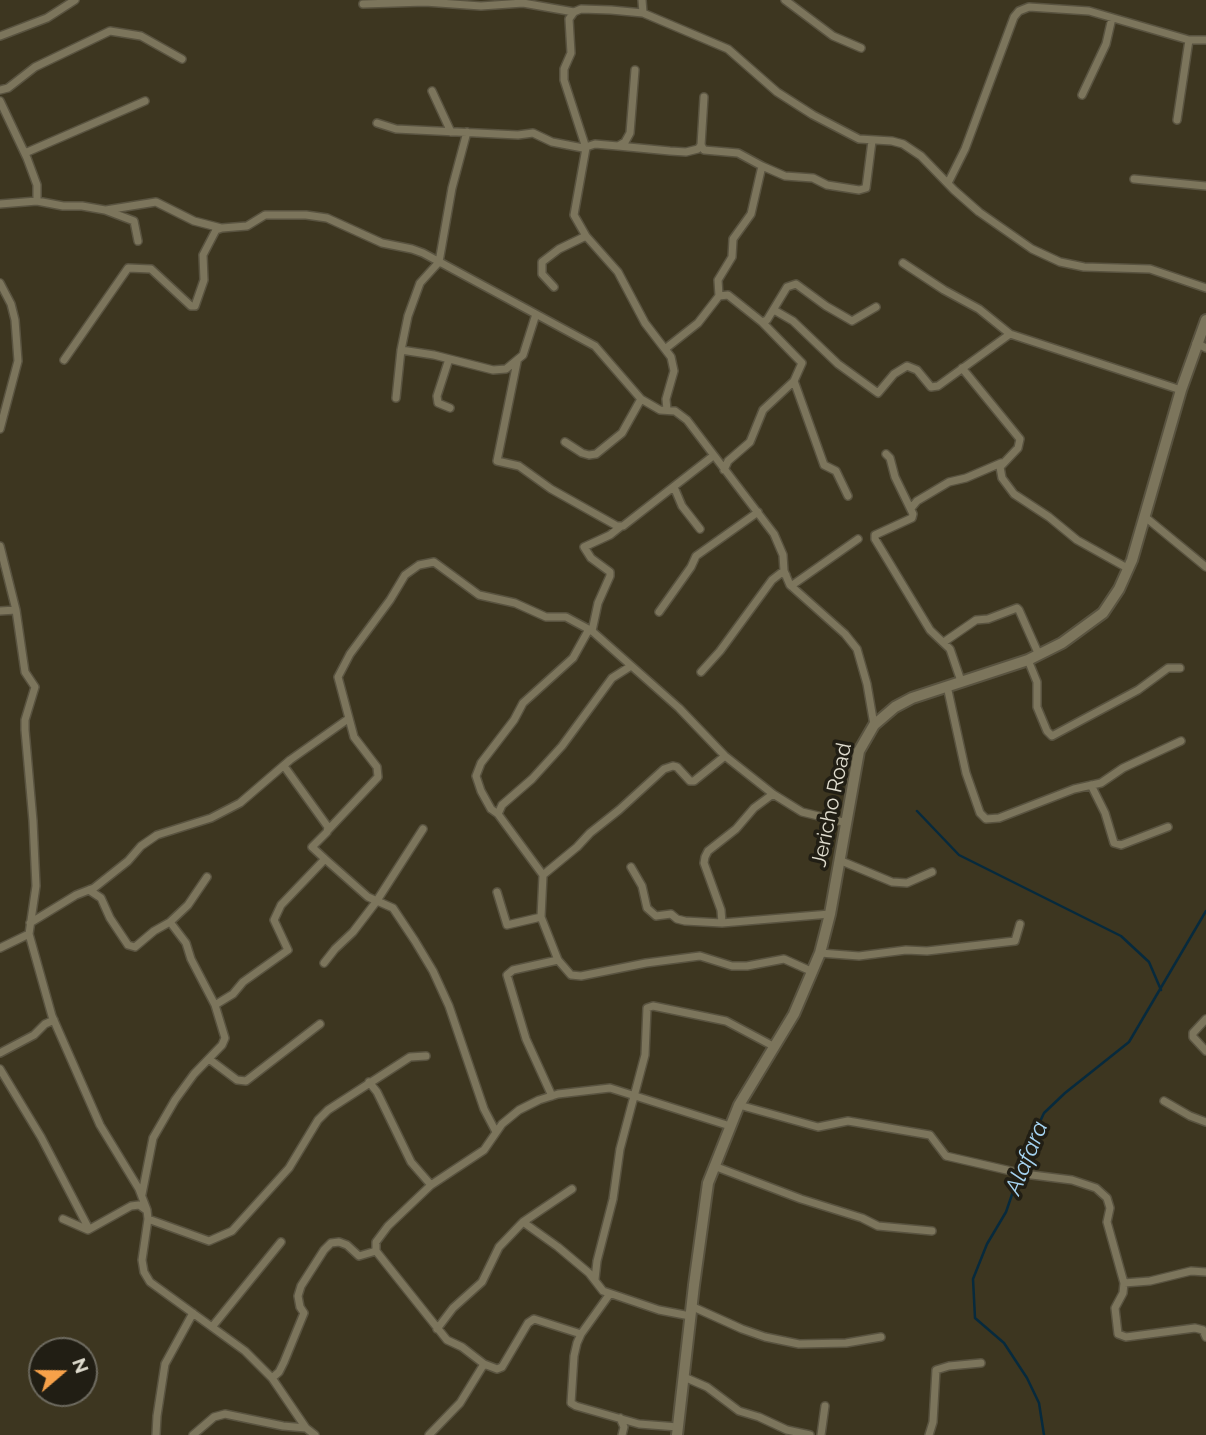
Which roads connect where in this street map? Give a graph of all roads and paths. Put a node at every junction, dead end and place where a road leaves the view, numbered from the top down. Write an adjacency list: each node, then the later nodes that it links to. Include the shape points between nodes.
1 (75, 0): 9 (street, via 47,18)
2 (642, 0): 7 (street)
3 (785, 0): 12 (street, via 833,36)
4 (430, 1): 5 (street); 6 (street, via 462,6 523,2)
5 (363, 4)
6 (574, 12): 7 (street); 28 (street, via 569,19 571,53 564,80)
7 (643, 13): 25 (street, via 728,49 795,103 859,139)
8 (1112, 19): 10 (street); 17 (street, via 1106,44); 32 (street, via 1089,11 1029,7 1019,11)
9 (0, 36)
10 (1189, 40): 11 (street); 21 (street)
11 (1206, 40)
12 (861, 48)
13 (182, 59): 15 (street, via 141,36 110,31 35,67)
14 (635, 70): 27 (street, via 630,133)
15 (0, 90)
16 (432, 91): 23 (street)
17 (1082, 95)
18 (705, 97): 26 (street)
19 (145, 101): 29 (street)
20 (0, 102): 29 (street)
21 (1177, 120)
22 (377, 123): 23 (street, via 396,129)
23 (451, 132): 24 (street)
24 (467, 132): 28 (street, via 533,133); 40 (street)
25 (872, 141): 30 (street, via 866,188 859,190 785,176); 32 (street, via 903,144)
26 (701, 145): 27 (street, via 686,152); 30 (street, via 704,150 737,153)
27 (618, 146): 28 (street)
28 (586, 148): 38 (street, via 573,215)
29 (25, 153): 34 (street, via 37,185)
30 (762, 166): 45 (street, via 751,214 733,239 732,257 718,280)
31 (1134, 179): 33 (street)
32 (948, 183): 44 (street, via 979,212 1032,249 1060,262 1150,269)
33 (1206, 186)
34 (37, 201): 35 (street); 36 (street)
35 (0, 204)
36 (105, 210): 37 (street, via 156,202 194,221); 39 (street, via 134,221)
37 (222, 228): 40 (street, via 247,226 265,215 327,218); 56 (street, via 216,230 203,255 204,280 195,306 150,269 128,268)
38 (586, 236): 43 (street, via 542,262 542,274); 53 (street, via 618,272 645,323)
39 (138, 241)
40 (439, 262): 48 (street); 54 (street, via 420,283)
41 (903, 263): 51 (street, via 979,309)
42 (0, 283): 65 (street, via 15,320 18,361)
43 (554, 287)
44 (1206, 288)
45 (719, 296): 50 (street, via 729,295); 53 (street, via 698,323)
46 (876, 307): 47 (street, via 852,321 796,284 787,286)
47 (774, 310): 50 (street); 58 (street, via 878,393 907,366 934,387)
48 (536, 314): 57 (street); 62 (street, via 595,346)
49 (1206, 320): 52 (street, Jericho Road)
50 (762, 322): 59 (street, via 802,363)
51 (1010, 334): 58 (street); 60 (street)
52 (1201, 346): 60 (street, Jericho Road)
53 (665, 349): 64 (street, via 674,370)
54 (401, 350): 55 (street); 61 (street)
55 (449, 359): 57 (street, via 493,370); 63 (street, via 437,396 438,403)
56 (64, 360)
57 (517, 362): 76 (street, via 497,461 519,466)
58 (962, 368): 69 (street, via 1020,439 1018,448)
59 (794, 381): 70 (street, via 763,410 750,442); 72 (street, via 824,466 836,471)
60 (1181, 390): 75 (street, Jericho Road)
61 (396, 398)
62 (641, 399): 64 (street); 66 (street, via 622,433 596,454 582,453)
63 (450, 408)
64 (667, 410): 68 (street, via 687,419)
65 (0, 429)
66 (565, 442)
67 (886, 454): 73 (street)
68 (713, 456): 70 (street); 71 (street)
69 (1002, 463): 73 (street, via 949,482); 81 (street, via 1000,474 1014,494 1077,540)
70 (724, 470): 74 (street)
71 (674, 487): 76 (street); 77 (street)
72 (848, 496)
73 (912, 507): 88 (street, via 912,518 875,539 930,630)
74 (758, 512): 82 (street, via 781,548); 86 (street, via 696,556)
75 (1144, 516): 80 (street); 81 (street, Jericho Road)
76 (620, 527): 87 (street, via 584,547 610,572)
77 (700, 529)
78 (858, 539): 83 (street)
79 (0, 546): 84 (street)
80 (1206, 567)
81 (1129, 569): 89 (street, Jericho Road, via 1103,613)
82 (786, 575): 83 (street); 93 (street, via 781,573 772,580)
83 (791, 586): 97 (street, via 857,649)
84 (16, 610): 85 (street); 120 (street, via 25,672 35,687 24,730 36,886)
85 (0, 611)
86 (659, 611)
87 (590, 631): 91 (street); 96 (street, via 566,617 547,617 479,595 433,562 419,565 405,575 338,677); 103 (street, via 573,658 523,704 481,763 477,776 481,791)
88 (944, 642): 89 (street, via 976,621 1017,608); 94 (street)
89 (1039, 655): 90 (street, Jericho Road)
90 (1028, 660): 92 (street, via 1037,682 1037,707 1052,736 1138,690 1168,668); 94 (street, Jericho Road)
91 (631, 666): 99 (street); 103 (street, via 612,678 562,746)
92 (1181, 668)
93 (701, 672)
94 (961, 681): 95 (street, Jericho Road)
95 (947, 686): 97 (street, Jericho Road, via 895,707); 101 (street, via 966,774 986,819)
96 (348, 719): 100 (street); 107 (street, via 378,777)
97 (874, 725): 104 (street, Jericho Road, via 859,751)
98 (1181, 741): 101 (street)
99 (725, 756): 102 (street); 112 (street, via 694,781 677,767 664,769)
100 (284, 766): 107 (street); 114 (street, via 240,803 211,818 157,835)
101 (1091, 785): 105 (street, via 1114,843 1121,845)
102 (773, 794): 104 (street, via 802,812); 121 (street, via 705,857)
103 (498, 814): 112 (street)
104 (847, 823): 109 (street, Jericho Road)
105 (1168, 827)
106 (423, 829): 116 (street)
107 (328, 830): 108 (street, via 312,848)
108 (325, 859): 116 (street); 129 (street, via 281,905 274,919 288,950)
109 (839, 860): 111 (street, via 892,882 907,883); 117 (street, Jericho Road)
110 (631, 867): 121 (street, via 647,908 656,916 671,914 685,921)
111 (933, 872)
112 (543, 875): 118 (street)
113 (207, 877): 119 (street)
114 (89, 890): 119 (street, via 101,898 132,947); 120 (street)
115 (496, 892): 118 (street, via 507,925)
116 (376, 902): 127 (street); 146 (street, via 393,908 433,971)
117 (830, 914): 121 (street); 125 (street, Jericho Road)
118 (541, 917): 126 (street)
119 (170, 922): 129 (street, via 186,943)
120 (30, 923): 123 (street)
121 (722, 923)
122 (1020, 924): 125 (street, via 1015,941 859,956)
123 (29, 934): 124 (street); 131 (street)
124 (0, 948)
125 (820, 953): 128 (street, Jericho Road)
126 (558, 960): 128 (street, via 566,972 576,976 700,956 732,966 784,959); 141 (street, via 507,975 526,1040)
127 (324, 963)
128 (813, 972): 133 (street, Jericho Road)
129 (215, 1005): 137 (street, via 225,1038)
130 (1206, 1019): 134 (street, via 1193,1037)
131 (54, 1020): 135 (street); 150 (street, via 100,1125)
132 (320, 1024): 137 (street, via 246,1081 237,1080)
133 (773, 1046): 140 (street, via 726,1021 651,1006 646,1011 645,1055); 143 (street, Jericho Road)
134 (1206, 1051)
135 (0, 1053)
136 (426, 1056): 139 (street, via 410,1057)
137 (209, 1059): 150 (street, via 175,1100 153,1138)
138 (0, 1069): 155 (street)
139 (369, 1082): 148 (street, via 411,1162); 153 (street, via 318,1119 289,1168 232,1231 209,1241)
140 (636, 1095): 141 (street, via 610,1088); 145 (street); 160 (street, via 620,1149)
141 (552, 1096): 146 (street, via 519,1110)
142 (1164, 1101): 144 (street)
143 (739, 1105): 145 (street, Jericho Road); 161 (street, via 824,1128 848,1121 930,1135 946,1156 1096,1188 1110,1208 1107,1221)
144 (1206, 1122)
145 (730, 1126): 147 (street, Jericho Road)
146 (496, 1132): 148 (street, via 484,1150)
147 (714, 1166): 156 (street, via 878,1226); 163 (street, Jericho Road)
148 (432, 1185): 158 (street, via 388,1226 376,1242)
149 (572, 1189): 154 (street)
150 (142, 1198): 151 (street)
151 (147, 1210): 153 (street); 155 (street, via 131,1206)
152 (63, 1219): 155 (street)
153 (148, 1219): 164 (street, via 144,1272 150,1282)
154 (523, 1222): 160 (street); 166 (street, via 499,1247 480,1286 453,1308)
155 (89, 1229)
156 (932, 1231)
157 (281, 1242): 165 (street)
158 (376, 1251): 166 (street); 173 (street, via 359,1256 339,1242 324,1250 300,1286 304,1313 284,1362)
159 (1206, 1272): 161 (street)
160 (596, 1279): 162 (street)
161 (1124, 1283): 169 (street, via 1115,1308 1120,1336 1195,1328 1203,1330)
162 (609, 1295): 163 (street, via 659,1310); 167 (street)
163 (691, 1311): 168 (street, via 799,1344); 172 (street, Jericho Road)
164 (193, 1312): 165 (street); 181 (street, via 165,1364)
165 (212, 1327): 173 (street)
166 (437, 1329): 171 (street)
167 (581, 1334): 171 (street, via 534,1319 502,1367); 175 (street, via 574,1356 571,1403)
168 (881, 1337)
169 (1206, 1337)
170 (981, 1363): 187 (street, via 934,1372)
171 (484, 1364): 184 (street, via 460,1403)
172 (684, 1377): 179 (street, Jericho Road); 180 (street)
173 (272, 1378): 177 (street)
174 (825, 1406): 186 (street)
175 (620, 1418): 176 (street); 178 (street)
176 (634, 1422): 178 (street); 179 (street)
177 (306, 1428): 182 (street, via 225,1414 214,1417); 183 (street)
178 (623, 1431)
179 (678, 1431)
180 (786, 1433): 185 (street)
181 (156, 1435)
182 (193, 1435)
183 (315, 1435)
184 (429, 1435)
185 (810, 1435)
186 (821, 1435)
187 (929, 1435)

